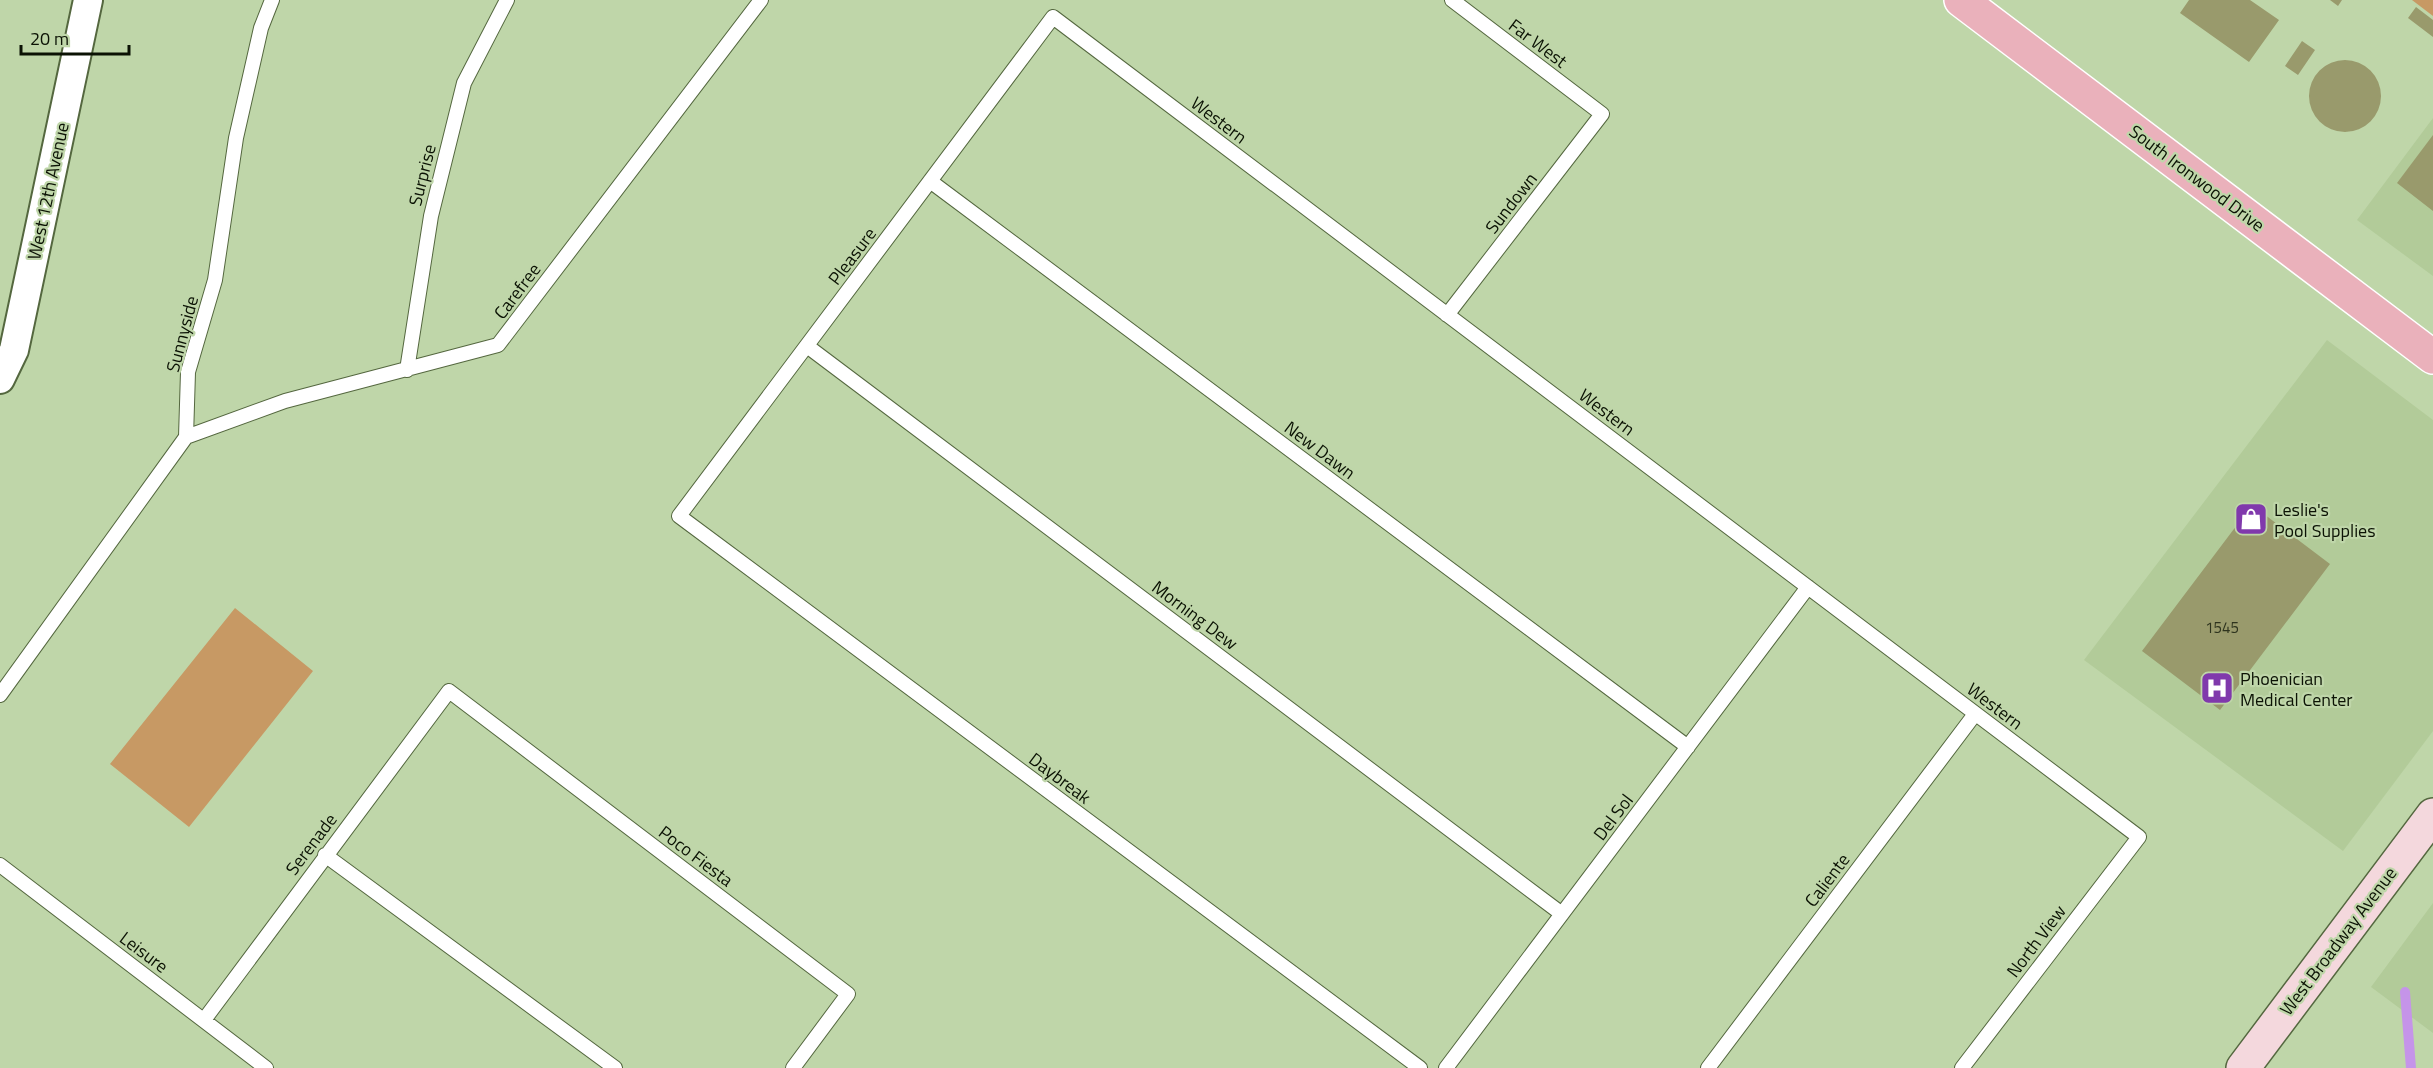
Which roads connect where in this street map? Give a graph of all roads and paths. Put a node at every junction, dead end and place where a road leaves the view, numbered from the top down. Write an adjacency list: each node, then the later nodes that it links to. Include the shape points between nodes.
1 (88, 0): 11 (street, West 12th Avenue)
2 (273, 0): 16 (lane, Sunnyside, via 261,28 236,138 215,280 188,372)
3 (507, 0): 14 (lane, Surprise, via 464,83 431,216)
4 (760, 0): 14 (lane, Carefree, via 498,345)
5 (1452, 0): 8 (lane, Far West)
6 (1961, 0): 13 (main road, South Ironwood Drive)
7 (1053, 17): 9 (lane, Pleasure); 10 (lane, Western)
8 (1602, 114): 10 (lane, Sundown)
9 (930, 181): 12 (lane, Pleasure); 22 (lane, New Dawn)
10 (1448, 315): 18 (lane, Western)
11 (7, 345): 15 (street, West 12th Avenue)
12 (807, 346): 17 (lane, Pleasure); 27 (lane, Morning Dew)
13 (2433, 357)
14 (407, 370): 16 (lane, Carefree, via 285,401)
15 (0, 379)
16 (186, 436): 20 (lane)
17 (679, 516): 32 (lane, Daybreak)
18 (1808, 587): 21 (lane, Western); 22 (lane, Del Sol)
19 (449, 691): 25 (lane, Serenade); 31 (lane, Poco Fiesta, via 848,994)
20 (0, 695)
21 (1975, 714): 24 (lane, Western); 34 (lane, Caliente)
22 (1688, 747): 27 (lane, Del Sol)
23 (2433, 815): 36 (main road, West Broadway Avenue)
24 (2139, 837): 35 (lane, North View)
25 (325, 855): 28 (lane, Serenade); 30 (lane)
26 (0, 865): 28 (lane, Leisure)
27 (1562, 914): 33 (lane, Del Sol)
28 (204, 1020): 29 (lane, Leisure)
29 (266, 1068)
30 (615, 1068)
31 (793, 1068)
32 (1420, 1068)
33 (1446, 1068)
34 (1708, 1068)
35 (1962, 1068)
36 (2242, 1068)

